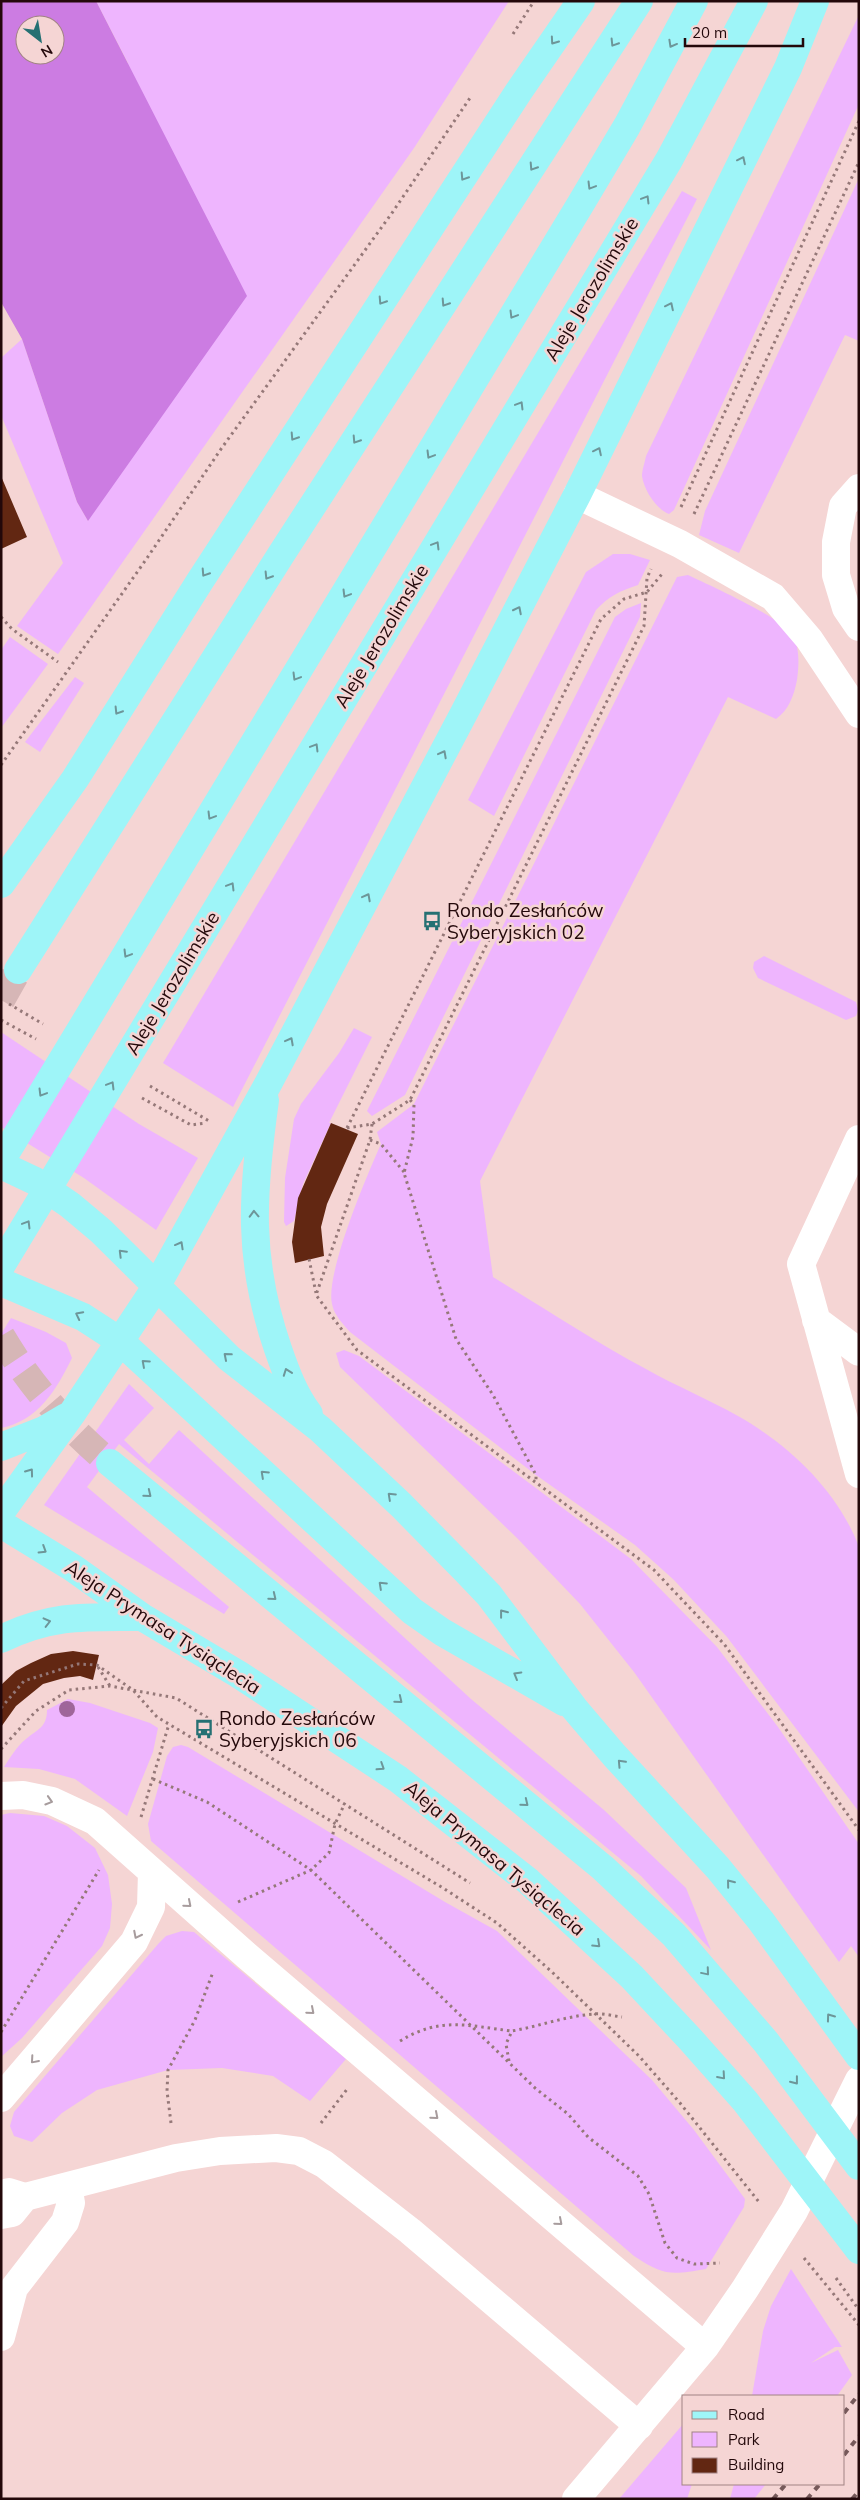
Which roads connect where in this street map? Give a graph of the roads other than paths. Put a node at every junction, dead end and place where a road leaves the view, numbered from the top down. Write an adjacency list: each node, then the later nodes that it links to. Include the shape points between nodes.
1 (581, 1): 12 (main road, one-way to 12, via 205,572 75,779)
2 (639, 1): 13 (main road, one-way to 13)
3 (694, 1): 16 (main road, one-way to 16, via 608,157)
4 (754, 1): 18 (main road, Aleje Jerozolimskie, one-way to 4, via 669,160)
5 (814, 1): 7 (main road)
6 (829, 1): 7 (lane)
7 (788, 68): 9 (main road, one-way to 7)
8 (859, 488): 10 (lane, via 842,506 836,542 836,575 846,608)
9 (577, 495): 11 (lane, via 673,542 773,597 809,638); 14 (main road, one-way to 9)
10 (859, 627)
11 (859, 714)
12 (1, 884)
13 (18, 970)
14 (268, 1084): 20 (main road, one-way to 14); 25 (main road, one-way to 14, via 302,1405 289,1378 271,1328 256,1257 256,1171)
15 (859, 1139): 21 (lane, via 801,1264)
16 (1, 1161)
17 (1, 1165): 20 (main road, one-way to 17, via 70,1205 35,1181)
18 (1, 1266)
19 (1, 1282): 22 (main road, one-way to 19, via 83,1317)
20 (156, 1287): 22 (main road); 25 (main road, one-way to 20, via 229,1358)
21 (816, 1320): 23 (lane); 28 (lane)
22 (120, 1341): 24 (main road); 33 (main road, one-way to 22, via 442,1632 412,1611)
23 (859, 1352)
24 (73, 1412): 26 (main road, via 44,1430); 29 (main road, one-way to 24)
25 (320, 1430): 33 (main road, one-way to 25, via 489,1595 401,1505)
26 (1, 1447)
27 (110, 1463): 39 (main road, one-way to 39, via 603,1868 674,1935 766,2042)
28 (859, 1474)
29 (1, 1512)
30 (1, 1524): 31 (main road, Aleja Prymasa Tysiąclecia, one-way to 31, via 73,1568)
31 (142, 1617): 32 (main road, one-way to 31, via 21,1629 67,1617); 43 (main road, Aleja Prymasa Tysiąclecia, one-way to 43, via 238,1674 398,1779 528,1881 632,1976 690,2039 745,2101)
32 (1, 1639)
33 (574, 1708): 36 (main road, one-way to 33, via 761,1921 718,1868)
34 (1, 1796): 35 (lane, one-way to 35, via 23,1794 52,1801 94,1821)
35 (152, 1872): 38 (lane, one-way to 38, via 151,1907 134,1942); 46 (lane, one-way to 46)
36 (859, 2056)
37 (859, 2080): 46 (lane, via 794,2211)
38 (1, 2098)
39 (859, 2166)
40 (68, 2186): 41 (lane); 44 (lane, via 71,2203 65,2222); 47 (lane, via 202,2154 276,2148 299,2151 324,2164 410,2231)
41 (13, 2195): 42 (lane, via 12,2213)
42 (1, 2215)
43 (859, 2250)
44 (8, 2290): 45 (lane)
45 (1, 2337)
46 (705, 2347): 47 (lane)
47 (639, 2426): 48 (lane)
48 (576, 2499)

